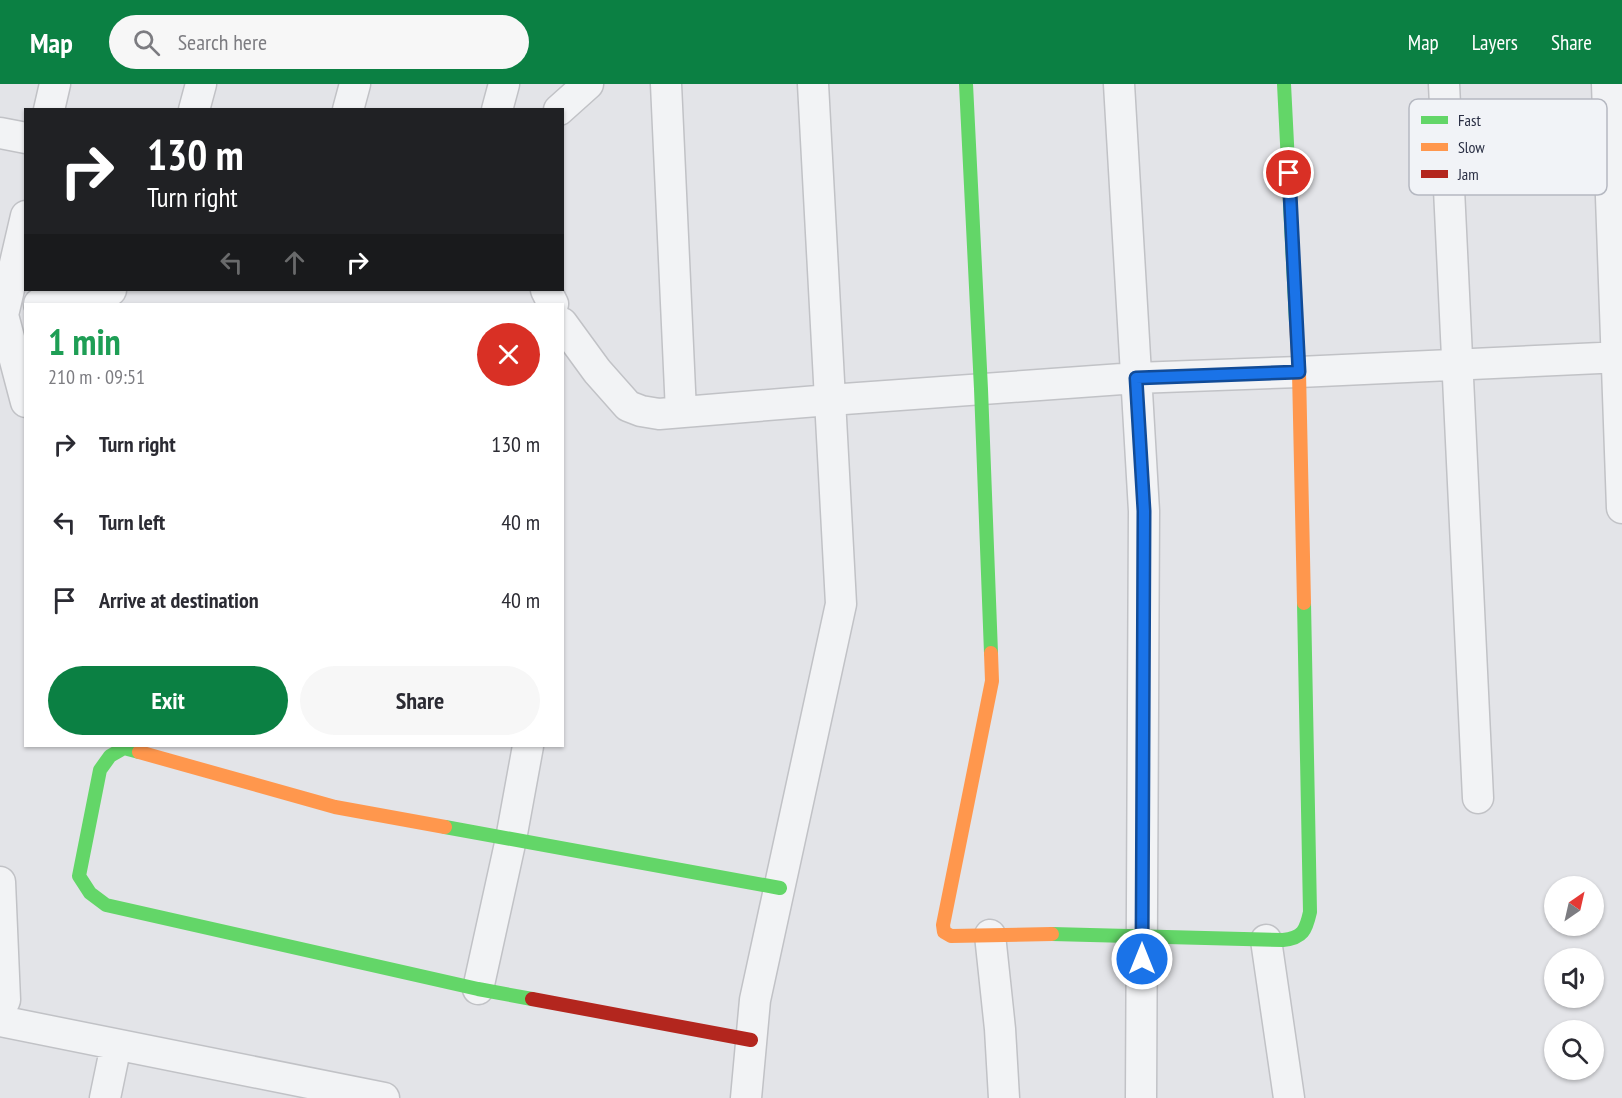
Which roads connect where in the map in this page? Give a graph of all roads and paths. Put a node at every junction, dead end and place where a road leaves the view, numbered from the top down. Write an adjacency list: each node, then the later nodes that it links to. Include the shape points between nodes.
1 (55, 84): 14 (street)
2 (201, 84): 15 (street)
3 (355, 84): 16 (street)
4 (504, 84): 17 (street)
5 (588, 84): 18 (street)
6 (666, 84): 34 (street)
7 (813, 84): 33 (street)
8 (966, 84): 31 (street)
9 (1119, 84): 30 (street)
10 (1284, 84): 29 (street)
11 (1444, 84): 13 (street)
12 (1607, 84): 27 (street)
13 (1445, 99)
14 (49, 108)
15 (195, 108)
16 (349, 108)
17 (498, 108)
18 (562, 108)
19 (0, 133): 20 (street)
20 (24, 138)
21 (1449, 195): 28 (street)
22 (24, 228): 25 (street)
23 (106, 291): 24 (street)
24 (44, 303)
25 (10, 313): 32 (street)
26 (564, 326): 34 (street, via 628,406 658,414)
27 (1619, 358): 28 (street); 35 (street)
28 (1456, 366): 29 (street); 37 (street)
29 (1299, 372): 30 (street); 43 (street, via 1310,912 1308,926 1301,935)
30 (1136, 378): 31 (street); 42 (street, via 1144,511)
31 (981, 389): 33 (street); 41 (street, via 992,681 943,925 944,932 951,936)
32 (24, 391)
33 (831, 400): 34 (street); 40 (street, via 841,604)
34 (681, 412)
35 (1622, 508)
36 (528, 747): 38 (street)
37 (1478, 798)
38 (511, 839): 40 (street); 44 (street); 44 (street, via 335,807 124,748 110,756 100,770 79,876 90,893 106,905)
39 (0, 882): 45 (street)
40 (780, 888): 46 (street, via 755,1000)
41 (990, 935): 42 (street); 51 (street)
42 (1142, 936): 43 (street); 52 (street)
43 (1266, 940): 53 (street)
44 (478, 989): 46 (street)
45 (1, 1008): 47 (street)
46 (751, 1040): 50 (street)
47 (116, 1046): 48 (street); 49 (street)
48 (105, 1098)
49 (384, 1098)
50 (746, 1098)
51 (1004, 1098)
52 (1142, 1098)
53 (1289, 1098)

